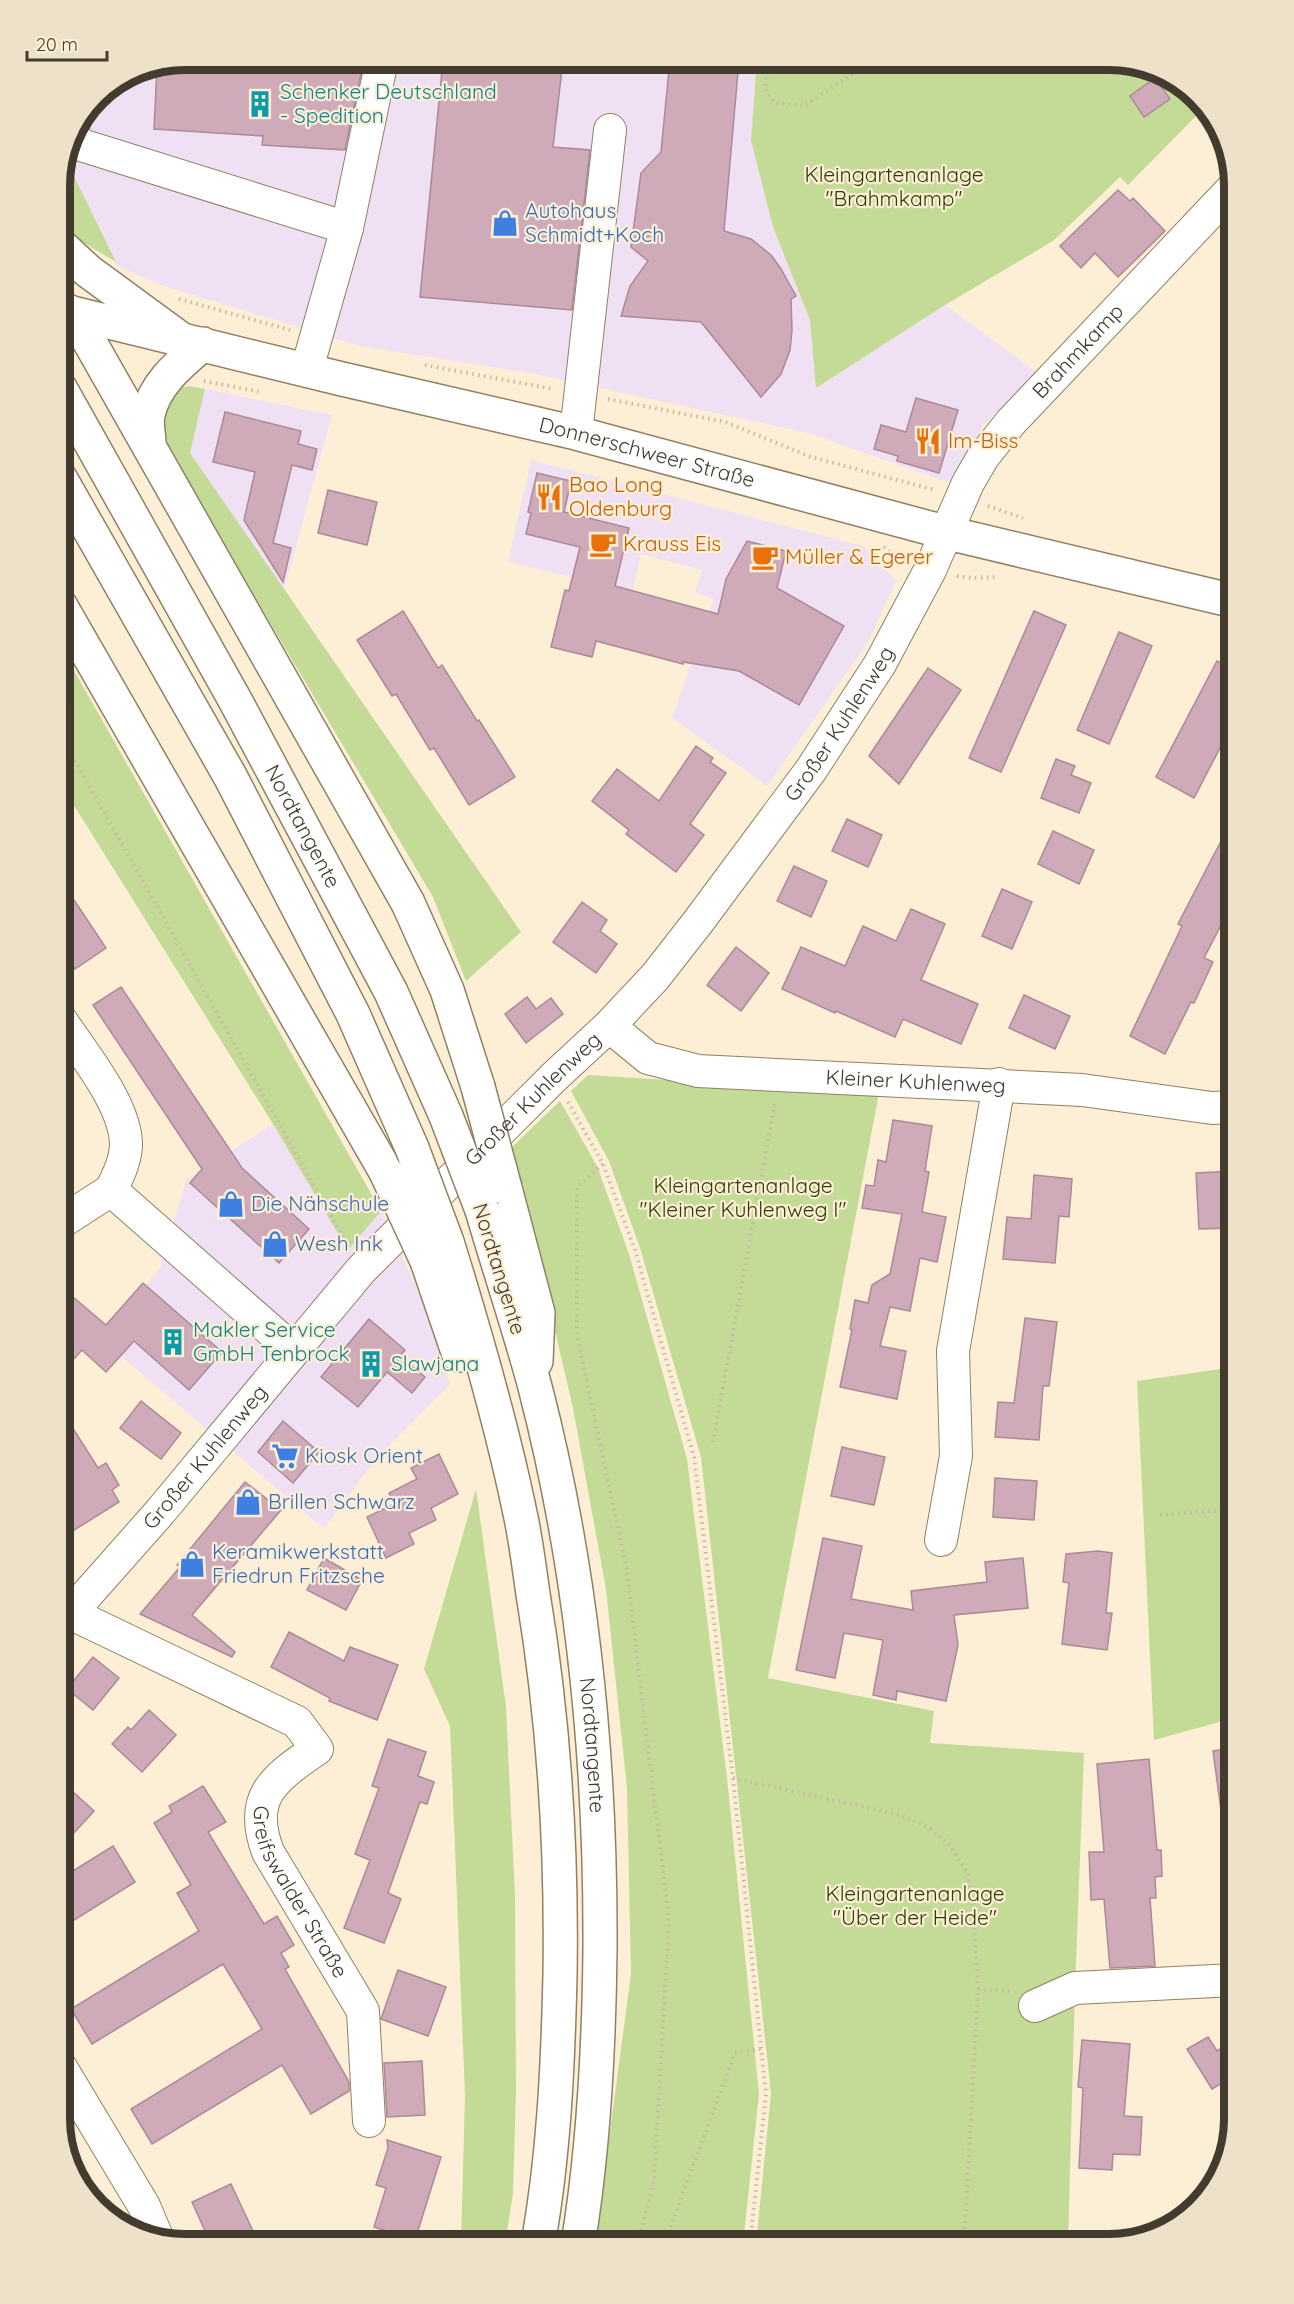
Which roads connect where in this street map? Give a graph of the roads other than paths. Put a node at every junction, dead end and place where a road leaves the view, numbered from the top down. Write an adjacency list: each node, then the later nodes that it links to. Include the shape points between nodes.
1 (380, 71): 5 (street)
2 (610, 130): 12 (street)
3 (79, 144): 5 (street)
4 (1224, 198): 15 (street, Brahmkamp, via 1011,422 983,457)
5 (347, 228): 10 (street)
6 (71, 255): 9 (main road)
7 (71, 312): 9 (main road, Donnerschweer Straße)
8 (71, 316): 13 (main road, via 79,323)
9 (190, 341): 10 (main road, Donnerschweer Straße); 13 (main road, via 148,415)
10 (307, 369): 12 (main road, Donnerschweer Straße)
11 (71, 407): 23 (main road, Nordtangente, bridge, via 235,699 392,992 447,1116)
12 (576, 433): 15 (main road, Donnerschweer Straße)
13 (149, 444): 23 (main road, bridge, via 408,903 447,990 478,1087)
14 (71, 497): 25 (main road, Nordtangente, bridge, via 240,796 353,1014 412,1148)
15 (948, 533): 16 (main road, Donnerschweer Straße); 18 (street, Großer Kuhlenweg, via 880,664 811,770 670,958)
16 (1224, 599)
17 (71, 624): 25 (main road, bridge, via 386,1172)
18 (609, 1026): 20 (street, Kleiner Kuhlenweg, via 648,1058 698,1071); 26 (street, Großer Kuhlenweg, via 361,1270)
19 (71, 1035): 22 (street, via 113,1099 123,1122 126,1146 121,1170)
20 (999, 1084): 21 (street, Kleiner Kuhlenweg); 27 (street, via 953,1351 956,1456)
21 (1224, 1107)
22 (111, 1190): 24 (street); 26 (street)
23 (494, 1199): 36 (main road, Nordtangente, via 538,1313 535,1387 561,1507 582,1639 596,1779 600,2013)
24 (70, 1216)
25 (437, 1252): 35 (main road, Nordtangente, via 461,1360 494,1398 523,1527 542,1644 556,1773 561,1892 559,2013 554,2121)
26 (293, 1350): 28 (street, Großer Kuhlenweg, via 160,1512)
27 (941, 1540)
28 (70, 1613)
29 (70, 1621): 33 (street, Greifswalder Straße, via 297,1722 317,1749 271,1785 261,1812 263,1839 363,2011)
30 (1224, 1981): 31 (street, via 1075,1988)
31 (1035, 2006)
32 (70, 2083): 34 (street, via 144,2206)
33 (369, 2121)
34 (154, 2229)
35 (539, 2233)
36 (579, 2233)

